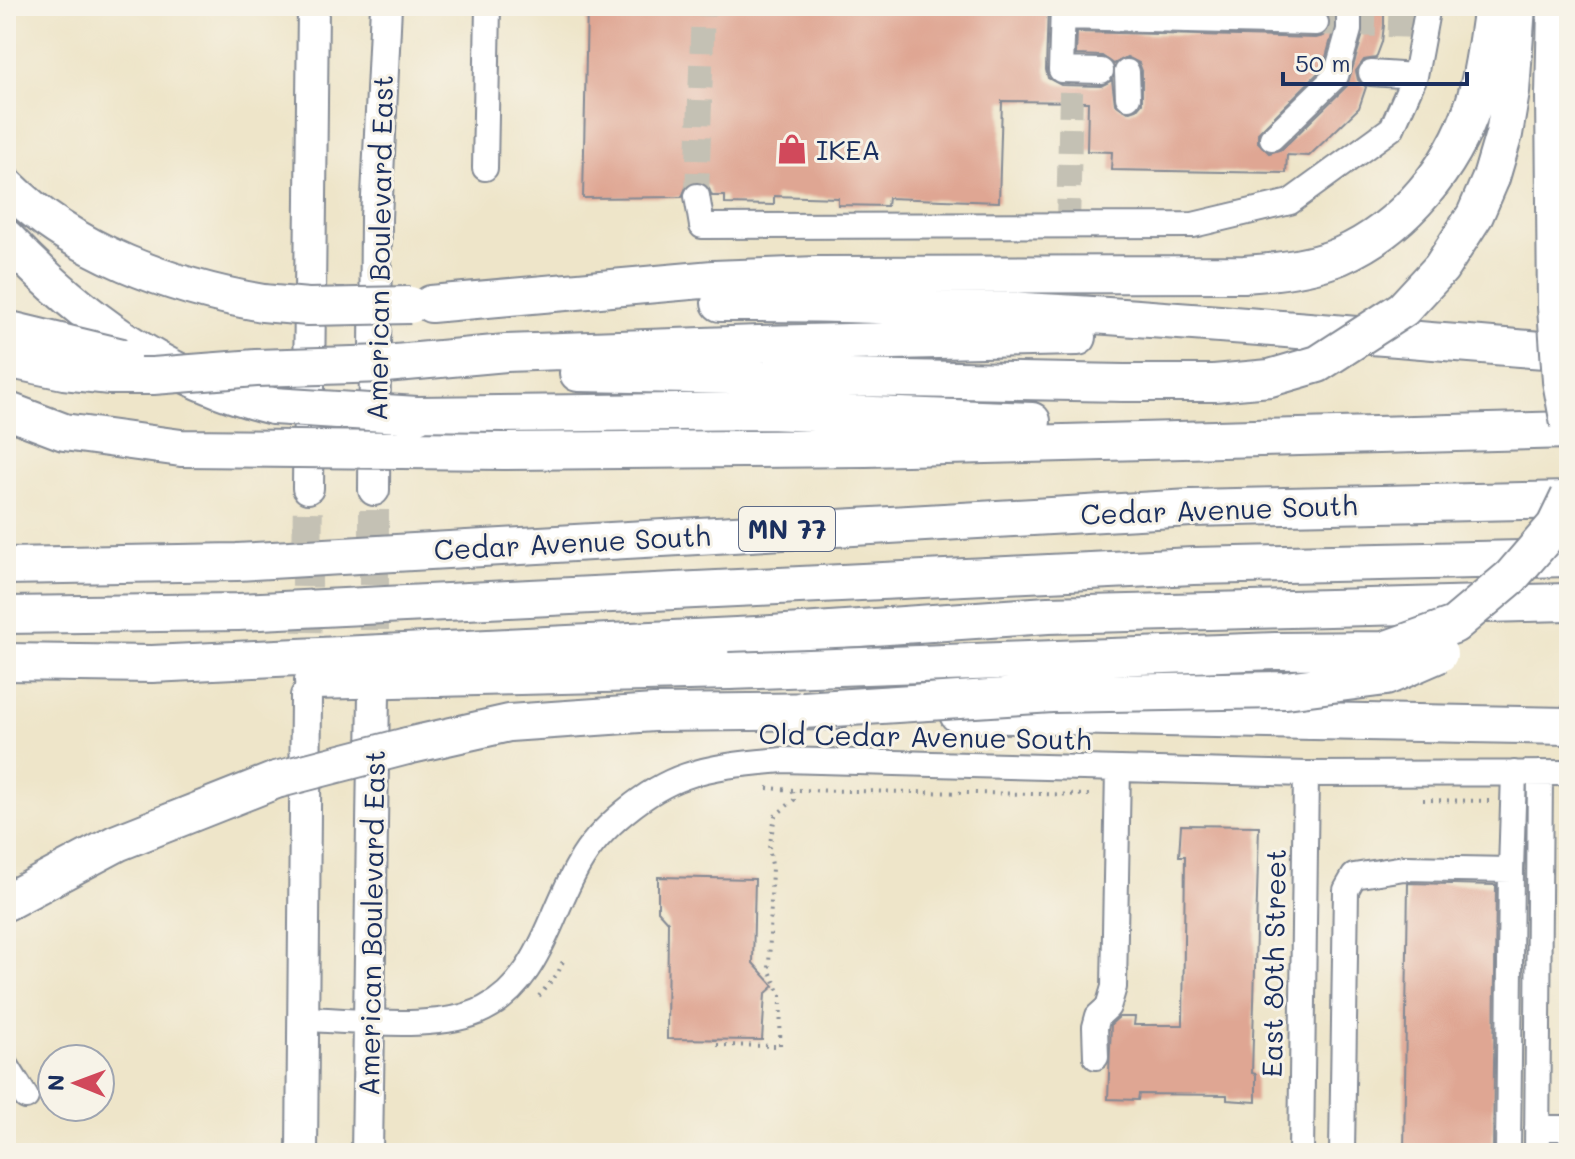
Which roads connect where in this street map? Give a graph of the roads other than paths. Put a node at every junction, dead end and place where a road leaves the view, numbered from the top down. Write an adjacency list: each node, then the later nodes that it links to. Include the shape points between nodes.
1 (313, 6): 30 (main road)
2 (386, 6): 31 (main road, American Boulevard East, via 376,218)
3 (488, 6): 15 (street)
4 (1349, 6): 14 (street, via 1349,30 1336,76)
5 (1428, 6): 13 (street)
6 (1492, 6): 19 (highway, via 1474,101 1460,140 1436,178 1408,208 1339,256 1244,274 817,275 626,285)
7 (1517, 6): 24 (highway, bridge, via 1504,134 1475,215 1441,268 1403,309 1318,364 1270,378 1124,383)
8 (1556, 6): 27 (highway, bridge, via 1556,307)
9 (1063, 12): 10 (street); 11 (street, via 1061,70)
10 (1316, 23)
11 (1101, 71)
12 (1371, 73): 13 (street)
13 (1415, 76): 17 (street, via 1392,128 1290,202 1193,225 702,226)
14 (1272, 138)
15 (485, 168)
16 (6, 185): 19 (highway, bridge, via 62,231 142,270 223,296 308,307)
17 (697, 196)
18 (6, 238): 29 (highway, bridge, via 65,295 130,345 200,382 273,406 417,415 767,411)
19 (421, 305): 21 (highway, via 815,302)
20 (6, 329): 25 (highway, bridge, via 115,356)
21 (1400, 339): 22 (highway); 24 (highway, via 1045,337 759,344)
22 (1569, 352)
23 (6, 359): 25 (highway, bridge, via 110,376)
24 (505, 363): 25 (highway, bridge)
25 (256, 368)
26 (6, 410): 29 (highway, bridge, via 64,432 181,448 866,448)
27 (1569, 424)
28 (1569, 430): 29 (highway)
29 (1350, 434)
30 (308, 488)
31 (374, 490)
32 (1569, 498): 35 (highway, Cedar Avenue South / MN 77, via 1191,508 237,562); 41 (highway, bridge, via 1555,526 1511,577 1454,625 1384,650 271,681)
33 (1569, 540): 44 (highway, bridge, via 1530,593 1462,644 1386,677 1286,690 1052,694)
34 (1569, 558): 37 (highway, Cedar Avenue South / MN 77, via 1177,567 238,612)
35 (6, 566)
36 (1569, 602): 38 (highway)
37 (6, 615)
38 (1048, 615): 39 (highway); 41 (highway, via 757,635)
39 (1569, 626)
40 (6, 662): 41 (highway)
41 (152, 664)
42 (374, 693): 54 (main road, American Boulevard East)
43 (306, 696): 53 (main road)
44 (803, 710): 45 (highway); 52 (highway, bridge, via 509,723 407,746 276,780 117,843)
45 (1569, 726)
46 (1118, 769): 50 (street, Old Cedar Avenue South); 54 (street, Old Cedar Avenue South, via 782,760 684,776 648,794 615,821 581,861 525,974 503,996 456,1018); 55 (street, via 1114,987 1095,1027)
47 (1514, 773): 48 (street, Old Cedar Avenue South); 50 (street, Old Cedar Avenue South); 51 (street)
48 (1540, 773): 49 (street, Old Cedar Avenue South); 58 (street)
49 (1569, 773)
50 (1306, 774): 62 (street, East 80th Street)
51 (1511, 870): 63 (street, via 1404,868 1354,876 1346,890); 64 (street)
52 (6, 902)
53 (303, 1019): 54 (street, Old Cedar Avenue South); 60 (main road)
54 (370, 1021): 61 (main road, American Boulevard East)
55 (1096, 1057)
56 (6, 1065): 57 (street)
57 (26, 1097)
58 (1537, 1128): 59 (street); 65 (street)
59 (1569, 1128)
60 (302, 1153)
61 (367, 1153)
62 (1301, 1153)
63 (1342, 1153)
64 (1508, 1153)
65 (1537, 1153)

